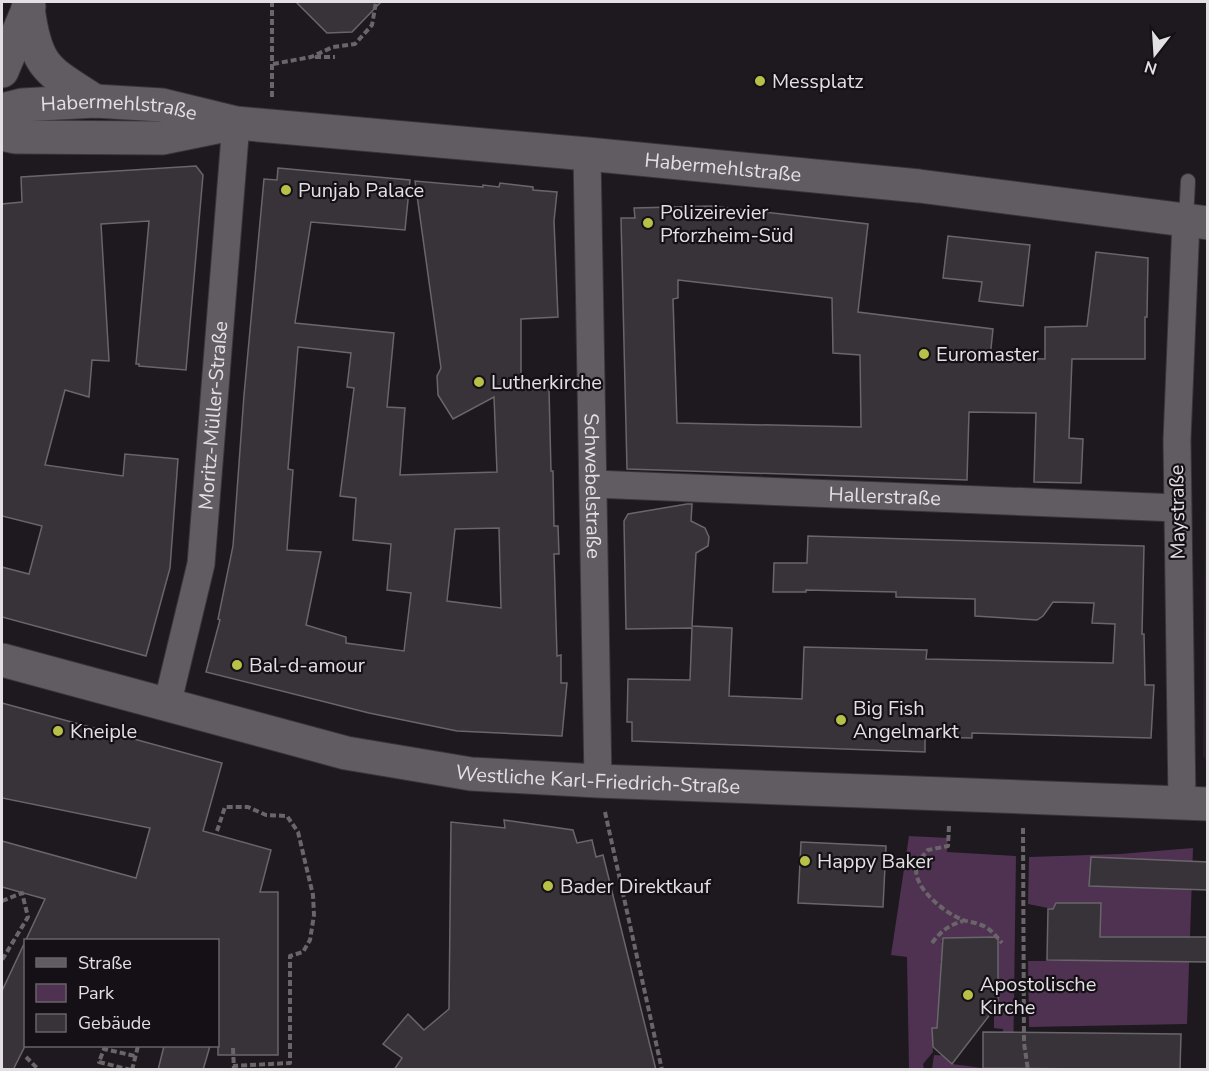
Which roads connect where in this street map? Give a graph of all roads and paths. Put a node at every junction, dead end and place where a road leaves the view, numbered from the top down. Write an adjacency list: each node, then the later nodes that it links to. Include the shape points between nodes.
1 (278, 2): 3 (path)
2 (376, 2): 5 (path, via 372,25 355,44 333,47)
3 (272, 3): 7 (path)
4 (30, 5): 8 (main road); 9 (main road, via 32,33 43,64)
5 (311, 57): 6 (path); 7 (path)
6 (335, 57)
7 (273, 64): 12 (path)
8 (2, 71)
9 (95, 101): 10 (main road, Habermehlstraße, via 22,105); 11 (main road, Habermehlstraße, via 162,105)
10 (2, 110)
11 (236, 123): 12 (main road, Habermehlstraße); 13 (main road, Habermehlstraße, via 162,138 15,138); 20 (street, Moritz-Müller-Straße, via 201,564)
12 (271, 126): 14 (main road, Habermehlstraße)
13 (2, 134)
14 (587, 154): 16 (main road, Habermehlstraße, via 919,186); 17 (street, Schwebelstraße)
15 (1188, 181): 16 (lane)
16 (1197, 222): 18 (street, Maystraße, via 1178,392)
17 (594, 484): 18 (street, Hallerstraße); 21 (street, Schwebelstraße)
18 (1177, 508): 23 (street, Maystraße)
19 (2, 660): 20 (main road, Westliche Karl-Friedrich-Straße)
20 (167, 705): 21 (main road, Westliche Karl-Friedrich-Straße, via 346,753 471,774)
21 (598, 781): 22 (main road, Westliche Karl-Friedrich-Straße); 38 (path)
22 (951, 795): 23 (main road, Westliche Karl-Friedrich-Straße); 27 (path, via 948,846 928,850 917,866 918,880 931,898)
23 (1195, 803)
24 (218, 831): 35 (path, via 225,807 248,807 266,815 287,816 298,832 313,895 310,940 303,952 290,956 290,1063)
25 (1024, 858): 39 (path, via 1024,1043)
26 (2, 901): 30 (path, via 22,893 28,917)
27 (964, 921): 28 (path, via 940,932); 29 (path, via 981,925)
28 (932, 943)
29 (1002, 943)
30 (2, 960)
31 (138, 1047): 33 (path)
32 (233, 1048): 35 (path)
33 (135, 1056): 37 (path); 37 (path, via 104,1049 99,1062)
34 (26, 1057): 36 (path)
35 (234, 1068)
36 (39, 1070)
37 (131, 1070)
38 (662, 1070)
39 (1028, 1070)

